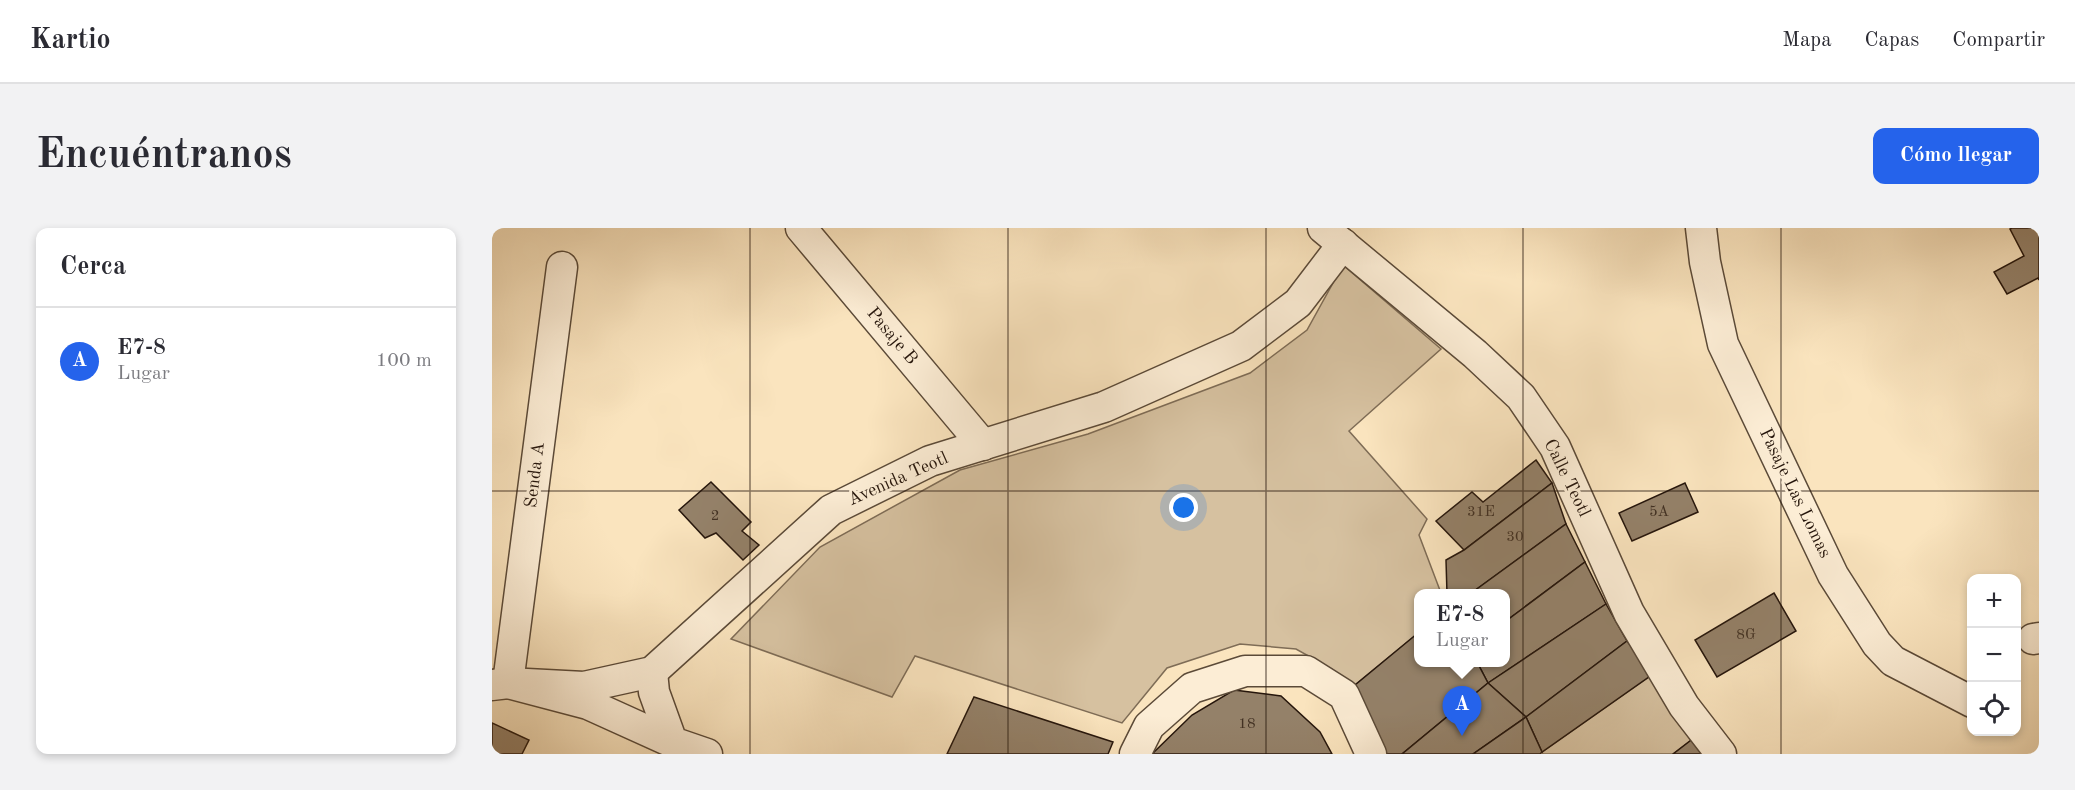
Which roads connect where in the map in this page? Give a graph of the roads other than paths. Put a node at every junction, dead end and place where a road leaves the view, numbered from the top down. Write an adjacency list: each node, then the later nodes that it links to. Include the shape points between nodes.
1 (801, 228): 5 (street, Pasaje B)
2 (1701, 228): 8 (street, Pasaje Las Lomas, via 1723,344 1833,575 1877,644 1893,661)
3 (1333, 236): 5 (street, Avenida Teotl, via 1298,303 1241,346 1104,407); 13 (street, Calle Teotl, via 1521,397 1555,447 1629,613 1684,706)
4 (562, 267): 7 (street, Senda A)
5 (983, 445): 6 (street, Avenida Teotl, via 930,462 831,510)
6 (652, 672): 7 (street, Avenida Teotl, via 584,687); 9 (street, via 654,692)
7 (500, 684): 9 (street, via 588,704)
8 (1967, 700)
9 (672, 742): 10 (street)
10 (706, 754)
11 (1135, 754): 12 (street, via 1149,726 1192,688 1245,671 1306,671 1344,695)
12 (1371, 754)
13 (1721, 754)

